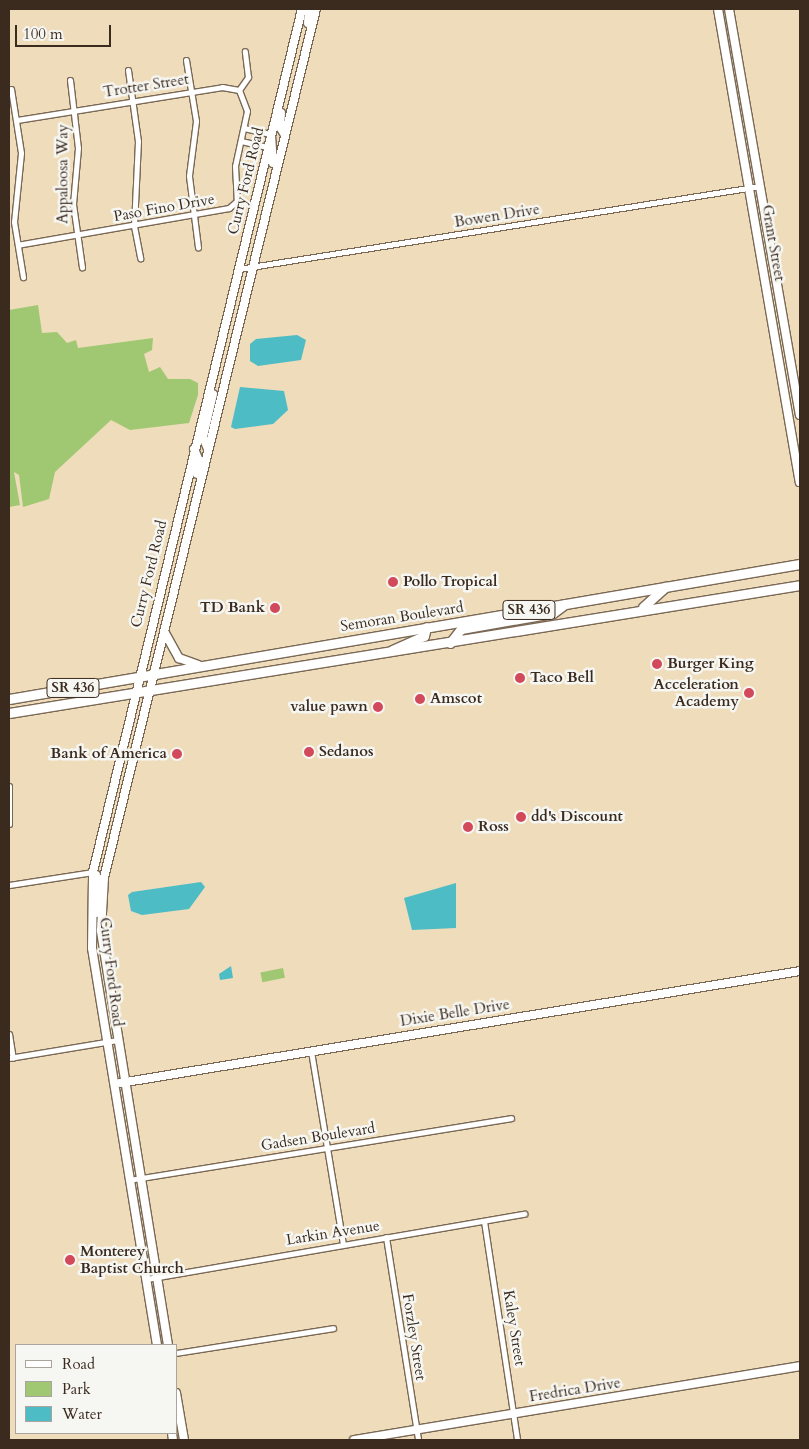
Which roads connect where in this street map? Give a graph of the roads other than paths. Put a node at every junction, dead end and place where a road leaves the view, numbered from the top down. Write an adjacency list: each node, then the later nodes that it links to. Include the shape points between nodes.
1 (302, 9): 6 (main road, Curry Ford Road)
2 (309, 9): 9 (main road)
3 (316, 9): 9 (main road, Curry Ford Road)
4 (718, 9): 17 (main road, Grant Street)
5 (729, 9): 16 (main road, Grant Street)
6 (295, 37): 22 (main road, Curry Ford Road); 23 (main road, via 279,121)
7 (245, 51): 13 (street, via 248,77)
8 (186, 60): 14 (street)
9 (302, 60): 23 (main road, Curry Ford Road)
10 (128, 70): 15 (street)
11 (70, 80): 18 (street, Appaloosa Way)
12 (12, 89): 20 (street)
13 (239, 90): 14 (street, Trotter Street, via 222,86); 21 (street, via 247,111)
14 (190, 92): 15 (street, Trotter Street); 29 (street, via 196,136 189,176)
15 (133, 101): 18 (street, Trotter Street); 30 (street, via 138,141)
16 (746, 103): 17 (street); 19 (main road, Grant Street)
17 (735, 110): 19 (street); 27 (main road, Grant Street)
18 (75, 111): 20 (street, Trotter Street); 31 (street, Appaloosa Way)
19 (748, 112): 26 (main road, Grant Street)
20 (17, 120): 32 (street, via 21,153 14,205)
21 (244, 128): 22 (street); 24 (street, Paso Fino Drive)
22 (271, 134): 25 (main road, Curry Ford Road); 28 (main road, via 275,152)
23 (285, 135): 28 (main road, Curry Ford Road)
24 (241, 140): 25 (street); 29 (street, Paso Fino Drive, via 236,166 237,201 223,212)
25 (268, 147): 39 (main road, Curry Ford Road)
26 (760, 186): 27 (street, Bowen Drive); 35 (main road, Grant Street)
27 (749, 188): 36 (street, Bowen Drive); 37 (main road, Grant Street)
28 (266, 209): 36 (main road, Curry Ford Road)
29 (193, 216): 30 (street, Paso Fino Drive); 33 (street)
30 (134, 226): 31 (street, Paso Fino Drive); 34 (street)
31 (76, 236): 32 (street, Paso Fino Drive); 38 (street, Appaloosa Way)
32 (18, 245): 40 (street)
33 (198, 247)
34 (140, 258)
35 (774, 265): 37 (street); 41 (main road, Grant Street)
36 (252, 267): 39 (street, Bowen Drive); 48 (main road, Curry Ford Road)
37 (763, 267): 42 (main road, Grant Street)
38 (82, 268)
39 (238, 269): 45 (main road, Curry Ford Road)
40 (24, 277)
41 (777, 281): 42 (street); 43 (main road, Grant Street)
42 (766, 283): 44 (main road, Grant Street)
43 (792, 368): 44 (street); 46 (main road, Grant Street)
44 (781, 370): 47 (main road, Grant Street)
45 (213, 372): 48 (main road, via 203,437); 49 (main road, Curry Ford Road)
46 (800, 416)
47 (797, 446): 50 (main road, Grant Street)
48 (208, 449): 51 (main road, Curry Ford Road)
49 (194, 450): 51 (main road, via 199,461 186,521); 63 (main road, Curry Ford Road)
50 (800, 482)
51 (187, 535): 57 (main road, Curry Ford Road)
52 (800, 564): 54 (main road, Semoran Boulevard / SR 436)
53 (800, 585): 56 (main road, SR 436)
54 (665, 587): 55 (main road, Semoran Boulevard / SR 436); 56 (main road, via 653,602)
55 (564, 604): 58 (main road, Semoran Boulevard / SR 436); 59 (main road, via 553,613 461,629)
56 (634, 612): 59 (main road, SR 436)
57 (165, 627): 61 (main road, via 173,653); 62 (main road, Curry Ford Road)
58 (426, 627): 60 (main road, via 424,636); 61 (main road, Semoran Boulevard / SR 436)
59 (450, 643): 60 (main road, SR 436)
60 (388, 653): 64 (main road, SR 436)
61 (198, 665): 62 (main road, Semoran Boulevard / SR 436)
62 (154, 674): 63 (main road, Semoran Boulevard / SR 436); 64 (main road, Curry Ford Road)
63 (138, 677): 65 (main road, Curry Ford Road); 66 (main road, Semoran Boulevard / SR 436)
64 (149, 693): 65 (main road, SR 436); 73 (main road, Curry Ford Road, via 105,870)
65 (134, 695): 67 (main road, SR 436); 71 (main road, Curry Ford Road)
66 (9, 699)
67 (9, 713)
68 (9, 786): 69 (street)
69 (10, 799): 70 (street)
70 (9, 824)
71 (93, 872): 72 (street); 73 (main road); 77 (main road, Curry Ford Road, via 92,948)
72 (9, 885)
73 (101, 930): 76 (main road, Curry Ford Road)
74 (800, 971): 78 (main road, Dixie Belle Drive)
75 (9, 1034): 79 (street)
76 (118, 1040): 77 (street); 80 (main road, Curry Ford Road)
77 (107, 1043): 79 (street); 81 (main road, Curry Ford Road)
78 (311, 1051): 80 (main road, Dixie Belle Drive); 83 (street)
79 (11, 1058)
80 (124, 1083): 81 (main road, Dixie Belle Drive); 84 (main road, Curry Ford Road)
81 (114, 1084): 85 (main road, Curry Ford Road)
82 (511, 1118): 83 (street, Gadsen Boulevard)
83 (327, 1148): 86 (street, Gadsen Boulevard); 91 (street)
84 (136, 1150): 85 (street); 86 (main road, Curry Ford Road)
85 (125, 1152): 87 (main road, Curry Ford Road)
86 (141, 1178): 87 (street, Gadsen Boulevard); 92 (main road, Curry Ford Road)
87 (129, 1180): 93 (main road, Curry Ford Road)
88 (524, 1214): 89 (street, Larkin Avenue)
89 (484, 1221): 90 (street, Larkin Avenue); 100 (street, Kaley Street)
90 (386, 1237): 91 (street, Larkin Avenue); 101 (street, Forzley Street)
91 (343, 1244): 92 (street, Larkin Avenue)
92 (157, 1274): 93 (street, Larkin Avenue); 96 (main road, Curry Ford Road)
93 (146, 1279): 95 (main road, Curry Ford Road)
94 (333, 1328): 97 (street)
95 (157, 1344)
96 (168, 1344)
97 (178, 1353)
98 (800, 1366): 100 (main road, Fredrica Drive)
99 (178, 1405): 102 (main road)
100 (514, 1414): 101 (main road, Fredrica Drive); 105 (street, Kaley Street)
101 (417, 1430): 103 (main road, Fredrica Drive); 104 (street, Forzley Street)
102 (184, 1440)
103 (354, 1440)
104 (418, 1440)
105 (517, 1440)

